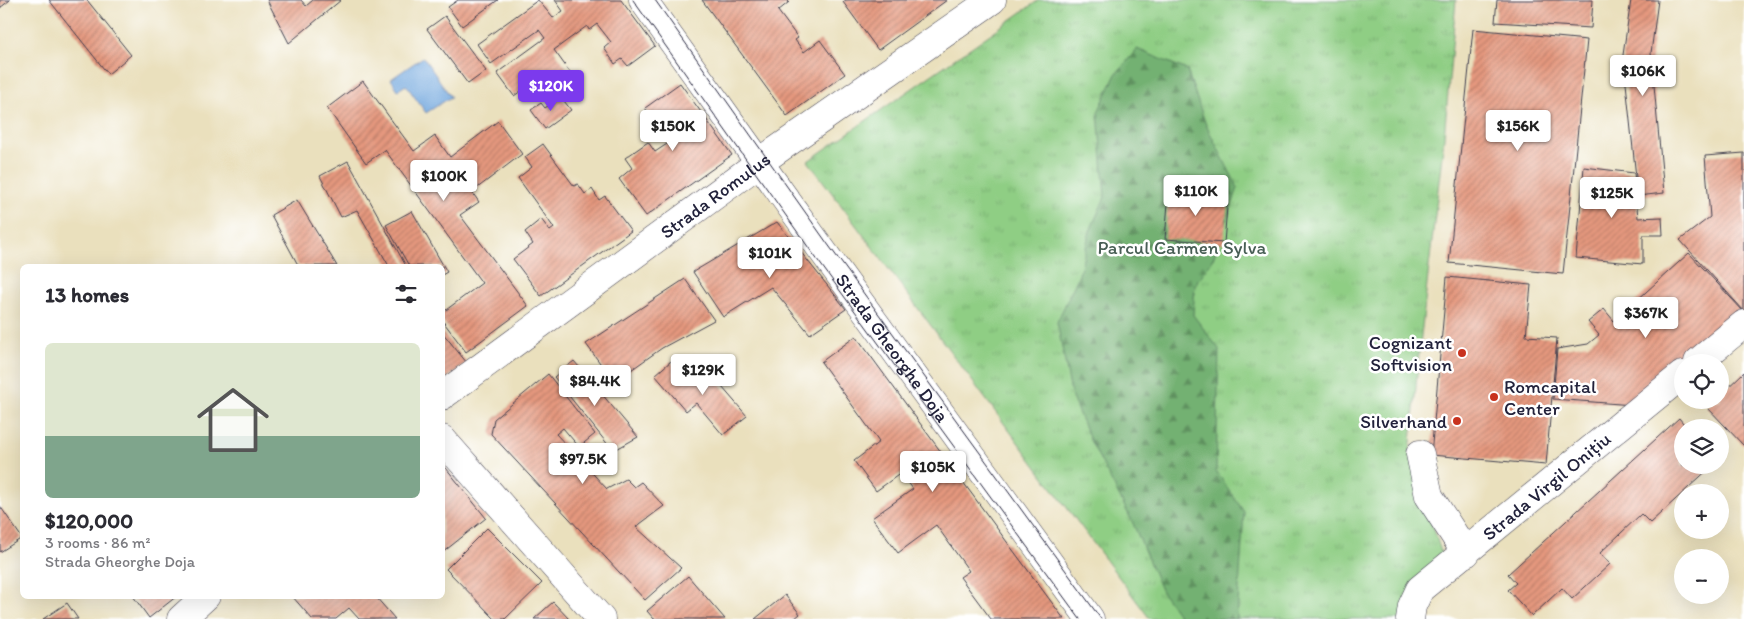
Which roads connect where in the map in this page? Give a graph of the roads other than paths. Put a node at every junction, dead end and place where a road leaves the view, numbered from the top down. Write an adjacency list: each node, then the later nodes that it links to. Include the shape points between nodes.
1 (643, 0): 3 (street, Strada Gheorghe Doja)
2 (992, 0): 3 (street, Strada Romulus)
3 (760, 163): 7 (street, Strada Romulus); 15 (street, Strada Gheorghe Doja)
4 (1744, 324): 5 (street)
5 (1708, 354)
6 (1674, 382): 10 (street, Strada Virgil Onițiu)
7 (445, 394)
8 (445, 442): 14 (street)
9 (1420, 454): 10 (street, via 1429,496)
10 (1466, 553): 12 (street, Strada Virgil Onițiu, via 1420,589)
11 (203, 599): 13 (street)
12 (1413, 609)
13 (181, 619)
14 (601, 619)
15 (1090, 619)

